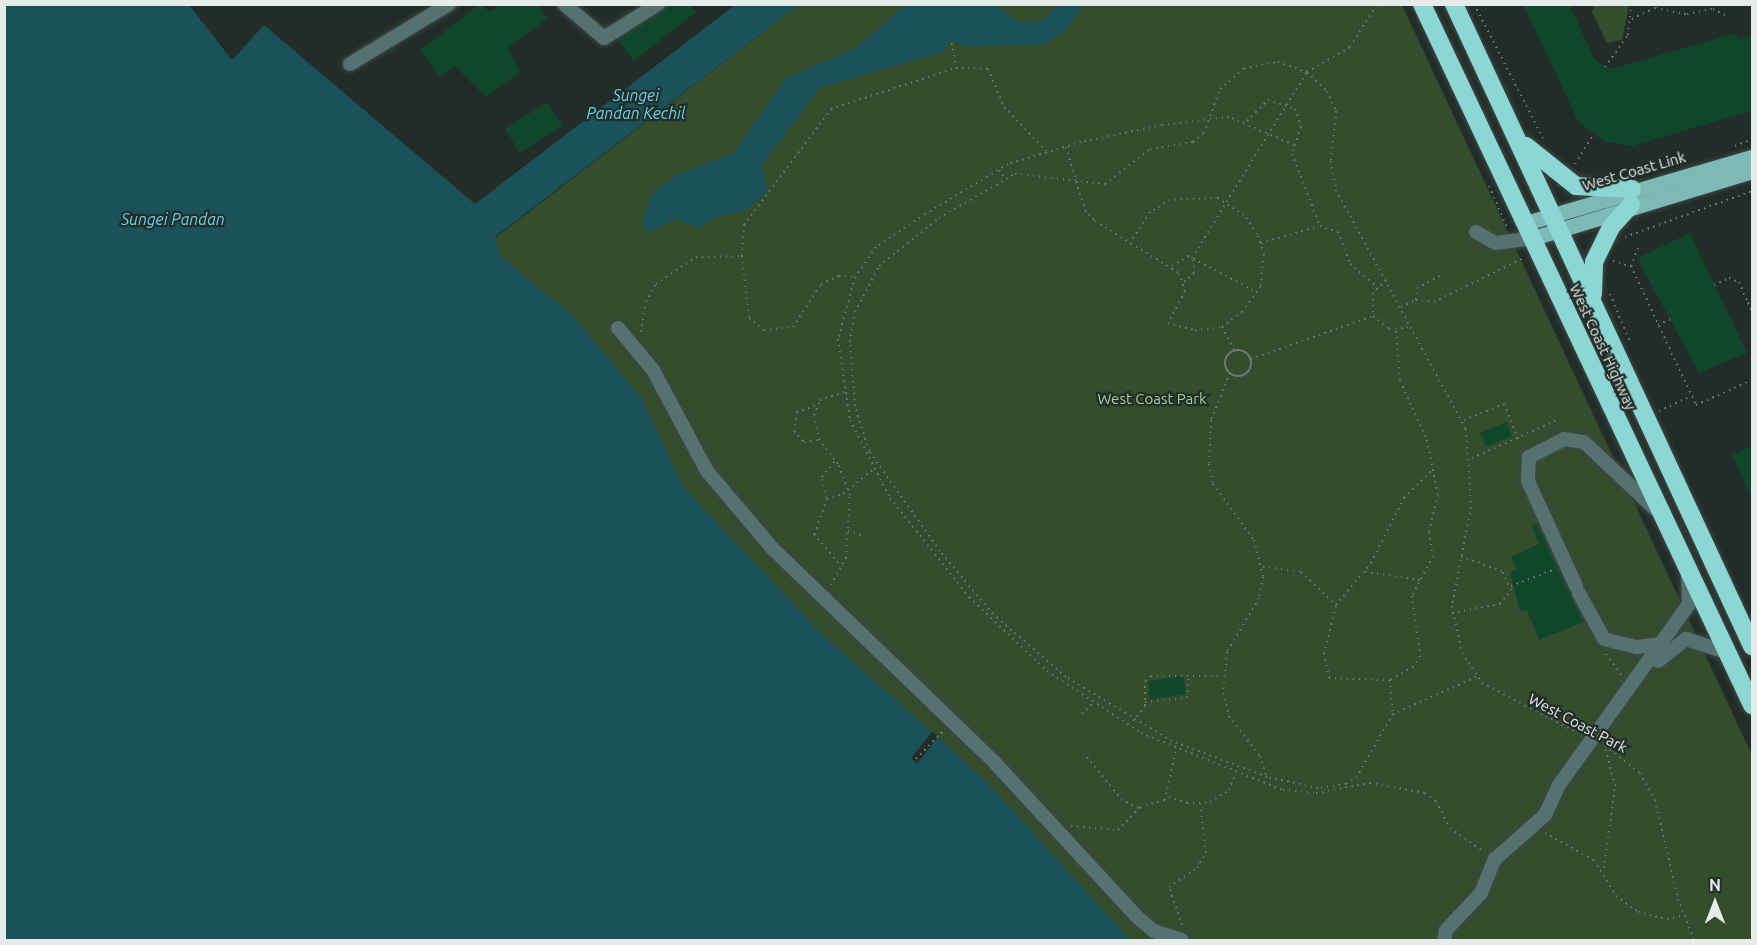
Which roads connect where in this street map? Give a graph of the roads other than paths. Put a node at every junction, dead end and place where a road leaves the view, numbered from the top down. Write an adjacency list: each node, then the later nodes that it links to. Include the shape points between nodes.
1 (449, 4): 6 (lane)
2 (564, 4): 3 (lane, via 604,38)
3 (658, 4)
4 (1422, 4): 13 (highway, West Coast Highway)
5 (1454, 4): 7 (highway, West Coast Highway)
6 (350, 64)
7 (1516, 136): 10 (highway, via 1576,186); 11 (highway, West Coast Highway)
8 (1752, 157): 10 (main road, West Coast Link)
9 (1752, 171): 10 (main road, West Coast Link)
10 (1631, 197): 11 (main road, West Coast Link); 14 (highway, via 1605,253 1594,262)
11 (1557, 221): 13 (main road, West Coast Link); 14 (highway, West Coast Highway)
12 (1476, 232): 13 (lane, via 1495,243)
13 (1533, 237): 16 (highway, West Coast Highway)
14 (1594, 303): 19 (highway, West Coast Highway)
15 (618, 328): 23 (lane, via 653,370 707,471 831,608 951,722 1136,916 1154,931)
16 (1664, 518): 17 (highway, West Coast Highway); 18 (lane, via 1584,442 1564,439 1529,457 1527,472 1598,635 1637,647)
17 (1688, 568): 18 (lane, via 1689,604); 20 (highway, West Coast Highway)
18 (1662, 644): 21 (lane)
19 (1752, 646)
20 (1729, 653): 21 (lane, via 1710,642 1686,639); 22 (highway, West Coast Highway)
21 (1634, 686): 24 (lane, via 1599,743 1535,827 1496,859 1481,893 1446,930)
22 (1752, 705)
23 (1183, 935)
24 (1444, 940)

